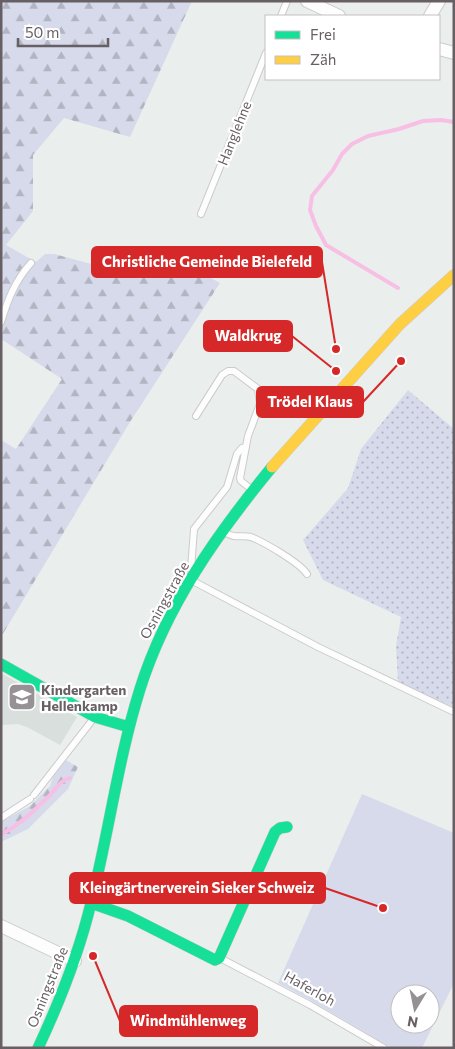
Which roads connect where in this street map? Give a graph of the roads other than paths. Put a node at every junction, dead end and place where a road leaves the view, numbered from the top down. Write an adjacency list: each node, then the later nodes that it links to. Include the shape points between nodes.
1 (287, 1): 4 (lane)
2 (307, 1): 5 (street)
3 (439, 1): 6 (street)
4 (281, 15)
5 (337, 15)
6 (431, 15)
7 (440, 49): 8 (street)
8 (454, 53)
9 (265, 55): 10 (lane, Hanglehne)
10 (201, 214)
11 (31, 262): 13 (lane, via 12,289)
12 (454, 275): 16 (main road, Osningstraße, via 410,314)
13 (1, 322)
14 (196, 416): 15 (lane, via 222,375 234,371 254,385 260,396)
15 (246, 446): 16 (lane, via 240,478); 19 (lane, via 237,454 227,487 192,533)
16 (252, 490): 17 (main road, Osningstraße)
17 (223, 531): 18 (lane, via 234,537 246,536 256,540 301,566); 19 (main road, Osningstraße)
18 (307, 574)
19 (190, 580): 21 (lane); 23 (main road, Osningstraße, via 151,654)
20 (1, 664): 22 (main road)
21 (454, 712)
22 (95, 717): 23 (main road); 24 (lane, via 32,797)
23 (129, 726): 26 (main road, Osningstraße)
24 (1, 818)
25 (287, 827): 28 (main road, via 275,832)
26 (91, 903): 28 (main road, Haferloh, via 128,916 210,958); 29 (main road, Osningstraße)
27 (1, 926): 29 (street)
28 (219, 958): 31 (lane, Haferloh)
29 (75, 962): 30 (main road, Osningstraße)
30 (38, 1048)
31 (384, 1048)

